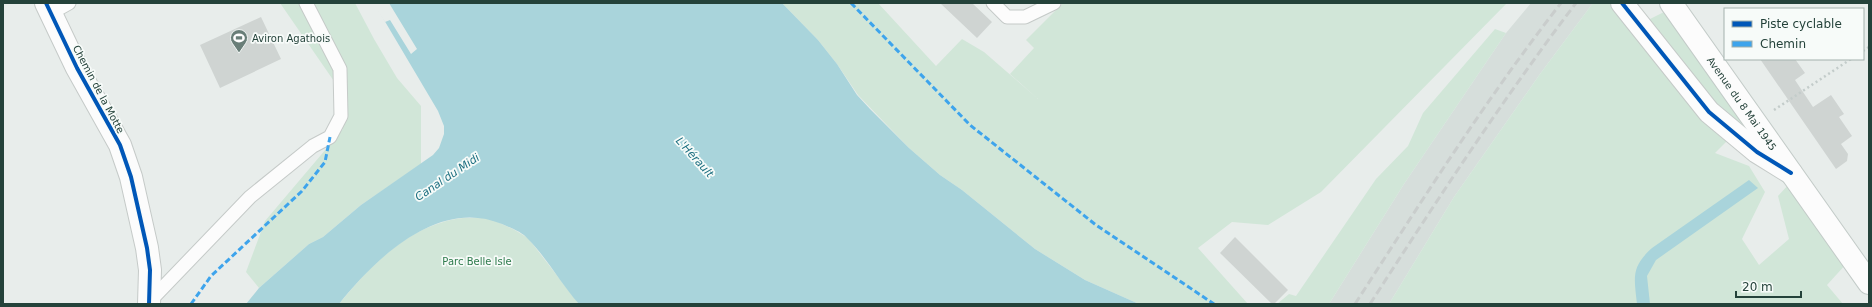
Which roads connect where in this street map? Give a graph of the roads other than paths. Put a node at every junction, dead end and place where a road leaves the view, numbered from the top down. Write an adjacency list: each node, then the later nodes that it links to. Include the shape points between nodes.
1 (306, 3): 9 (lane, via 340,69 341,116 330,137 314,146 250,197)
2 (992, 3): 3 (lane, via 1008,17 1025,16)
3 (1054, 3)
4 (1622, 3): 7 (street, via 1709,112 1757,152)
5 (1670, 3): 7 (street, Avenue du 8 Mai 1945)
6 (55, 6): 9 (street, Chemin de la Motte, via 77,68 120,145 131,177 147,248)
7 (1791, 173): 8 (street, Avenue du 8 Mai 1945)
8 (1869, 283)
9 (150, 302)

